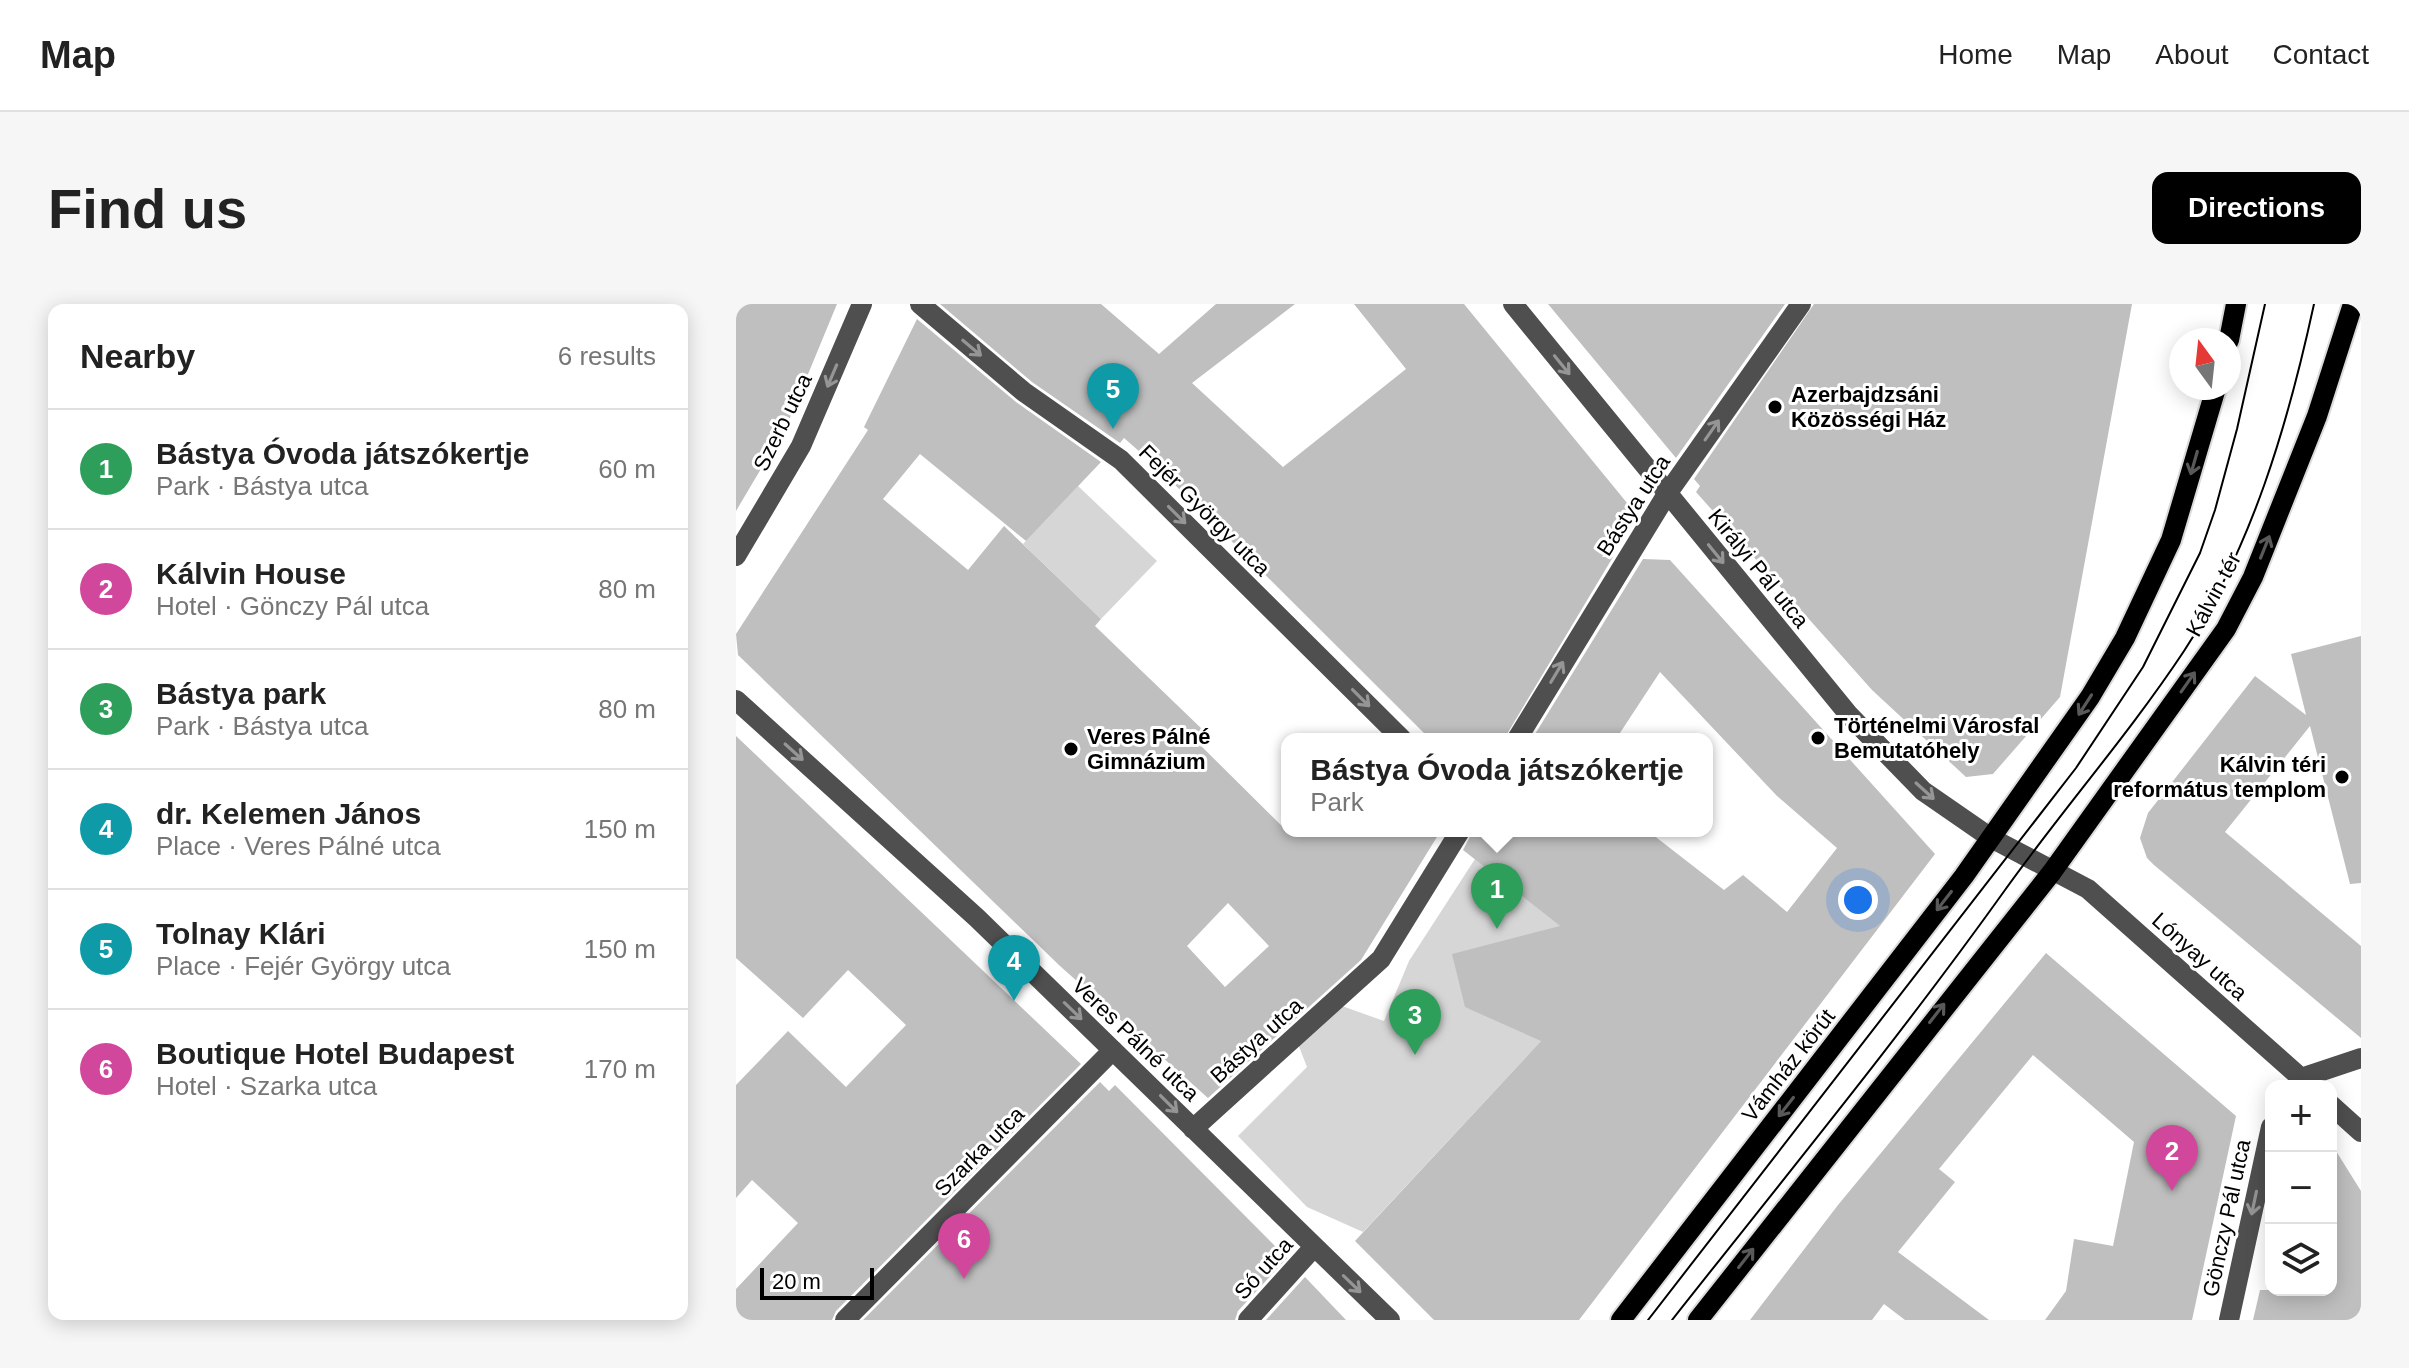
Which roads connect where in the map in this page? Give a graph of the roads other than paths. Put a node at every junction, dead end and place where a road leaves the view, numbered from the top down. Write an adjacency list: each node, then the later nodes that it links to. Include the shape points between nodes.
1 (862, 304): 10 (street, Szerb utca, one-way to 10, via 801,446)
2 (920, 304): 12 (street, Fejér György utca, one-way to 12, via 1024,392 1121,460)
3 (1513, 304): 9 (street, Királyi Pál utca, one-way to 9)
4 (1801, 304): 9 (street, Bástya utca, one-way to 4)
5 (2236, 304): 7 (main road)
6 (2354, 317): 16 (main road, Kálvin tér, one-way to 6, via 2226,629 2253,577)
7 (2231, 328)
8 (2212, 400): 15 (main road, one-way to 15, via 2171,540 2149,591 2090,697)
9 (1667, 494): 13 (street, Bástya utca, one-way to 9); 15 (street, Királyi Pál utca, one-way to 15, via 1849,715 1923,791)
10 (736, 556)
11 (736, 700): 17 (street, Veres Pálné utca, one-way to 17, via 977,918)
12 (1396, 733)
13 (1521, 733)
14 (1456, 837): 22 (street, Bástya utca, via 1381,959)
15 (1991, 838): 16 (street, Királyi Pál utca); 29 (main road, Vámház körút, one-way to 29)
16 (2052, 872): 19 (street, Lónyay utca, via 2088,889); 30 (main road, one-way to 16)
17 (1113, 1050): 22 (street, Veres Pálné utca, one-way to 22); 26 (street, Szarka utca)
18 (2361, 1058): 20 (street)
19 (2300, 1080)
20 (2310, 1080)
21 (2337, 1110): 23 (street)
22 (1193, 1129): 25 (street, Veres Pálné utca)
23 (2361, 1132)
24 (2266, 1152): 31 (street, Gönczy Pál utca, one-way to 31)
25 (1314, 1247): 27 (street, Só utca); 28 (street, Veres Pálné utca, one-way to 28)
26 (845, 1320)
27 (1248, 1320)
28 (1390, 1320)
29 (1621, 1320)
30 (1698, 1320)
31 (2229, 1320)

